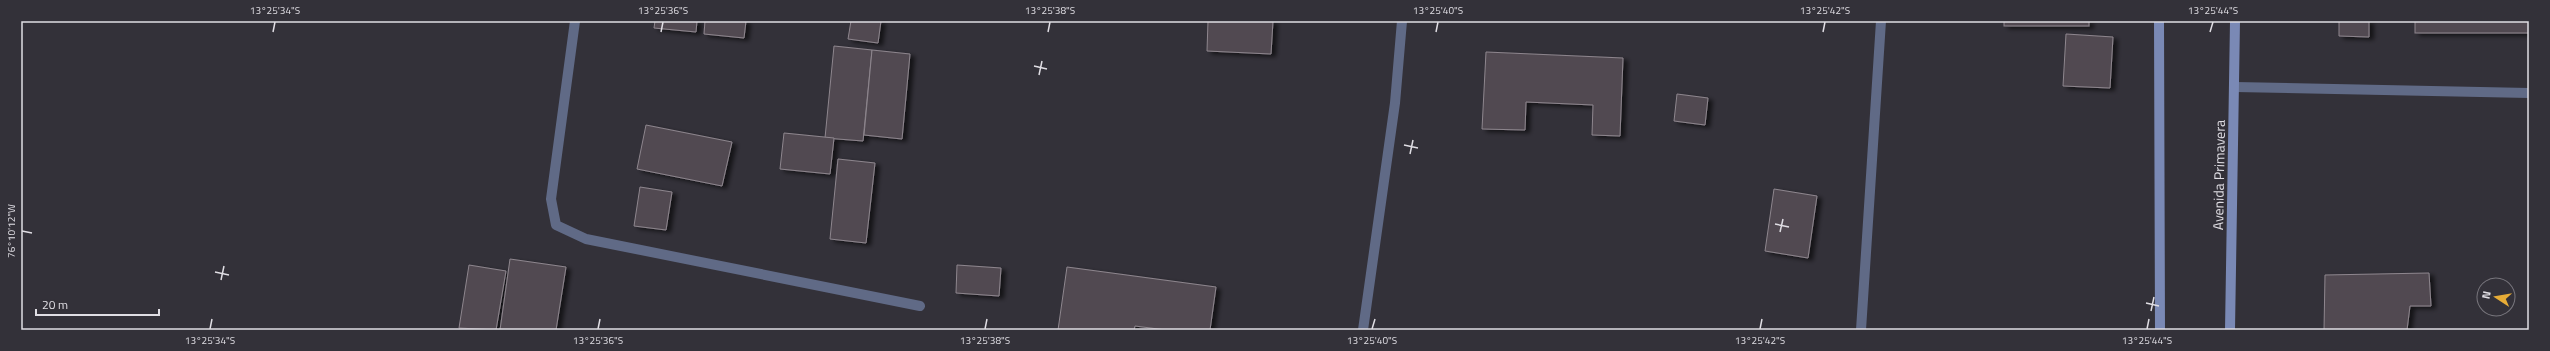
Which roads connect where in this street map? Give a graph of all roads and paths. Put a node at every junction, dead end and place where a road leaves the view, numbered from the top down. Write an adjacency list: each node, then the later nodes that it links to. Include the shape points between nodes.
1 (575, 21): 8 (street, via 551,199 556,225 586,238)
2 (1402, 21): 9 (street, via 1395,103)
3 (1881, 21): 10 (street)
4 (2159, 21): 11 (street)
5 (2234, 21): 6 (street, Avenida Primavera)
6 (2235, 87): 7 (street); 12 (street, Avenida Primavera)
7 (2529, 93)
8 (920, 306)
9 (1363, 330)
10 (1861, 330)
11 (2160, 330)
12 (2230, 330)

